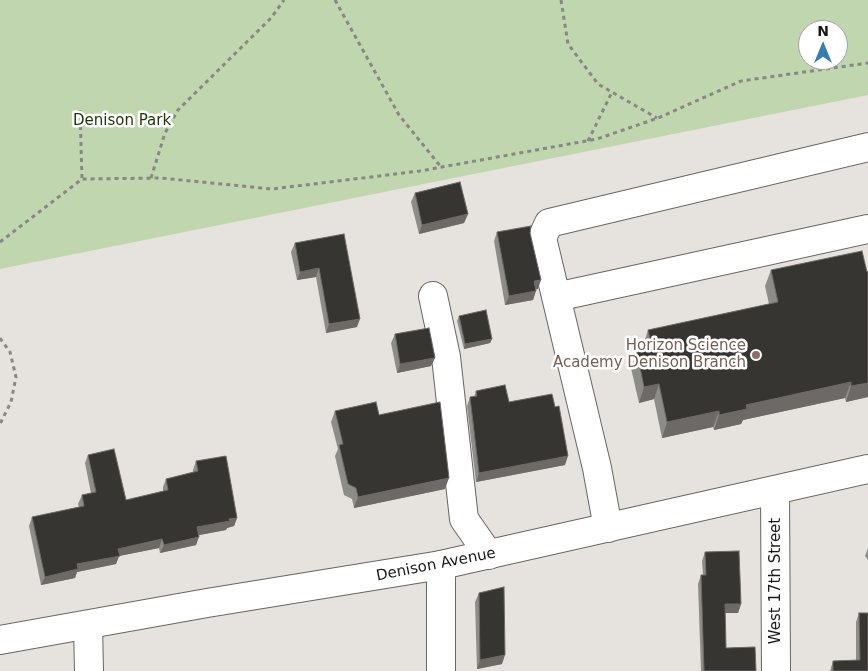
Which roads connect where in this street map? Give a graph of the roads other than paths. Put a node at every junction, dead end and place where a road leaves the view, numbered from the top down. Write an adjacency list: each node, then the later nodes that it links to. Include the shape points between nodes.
1 (868, 147): 4 (main road, via 550,223 542,238)
2 (868, 229): 4 (main road)
3 (433, 296): 8 (main road, via 446,357 464,519)
4 (556, 297): 7 (main road)
5 (868, 469): 6 (main road, Denison Avenue)
6 (775, 491): 7 (main road, Denison Avenue); 14 (main road, West 17th Street)
7 (608, 528): 8 (main road, Denison Avenue)
8 (489, 555): 9 (main road, Denison Avenue)
9 (441, 565): 10 (main road, Denison Avenue); 13 (main road)
10 (88, 625): 11 (main road, Denison Avenue); 12 (main road)
11 (0, 640)
12 (89, 671)
13 (441, 671)
14 (776, 671)

